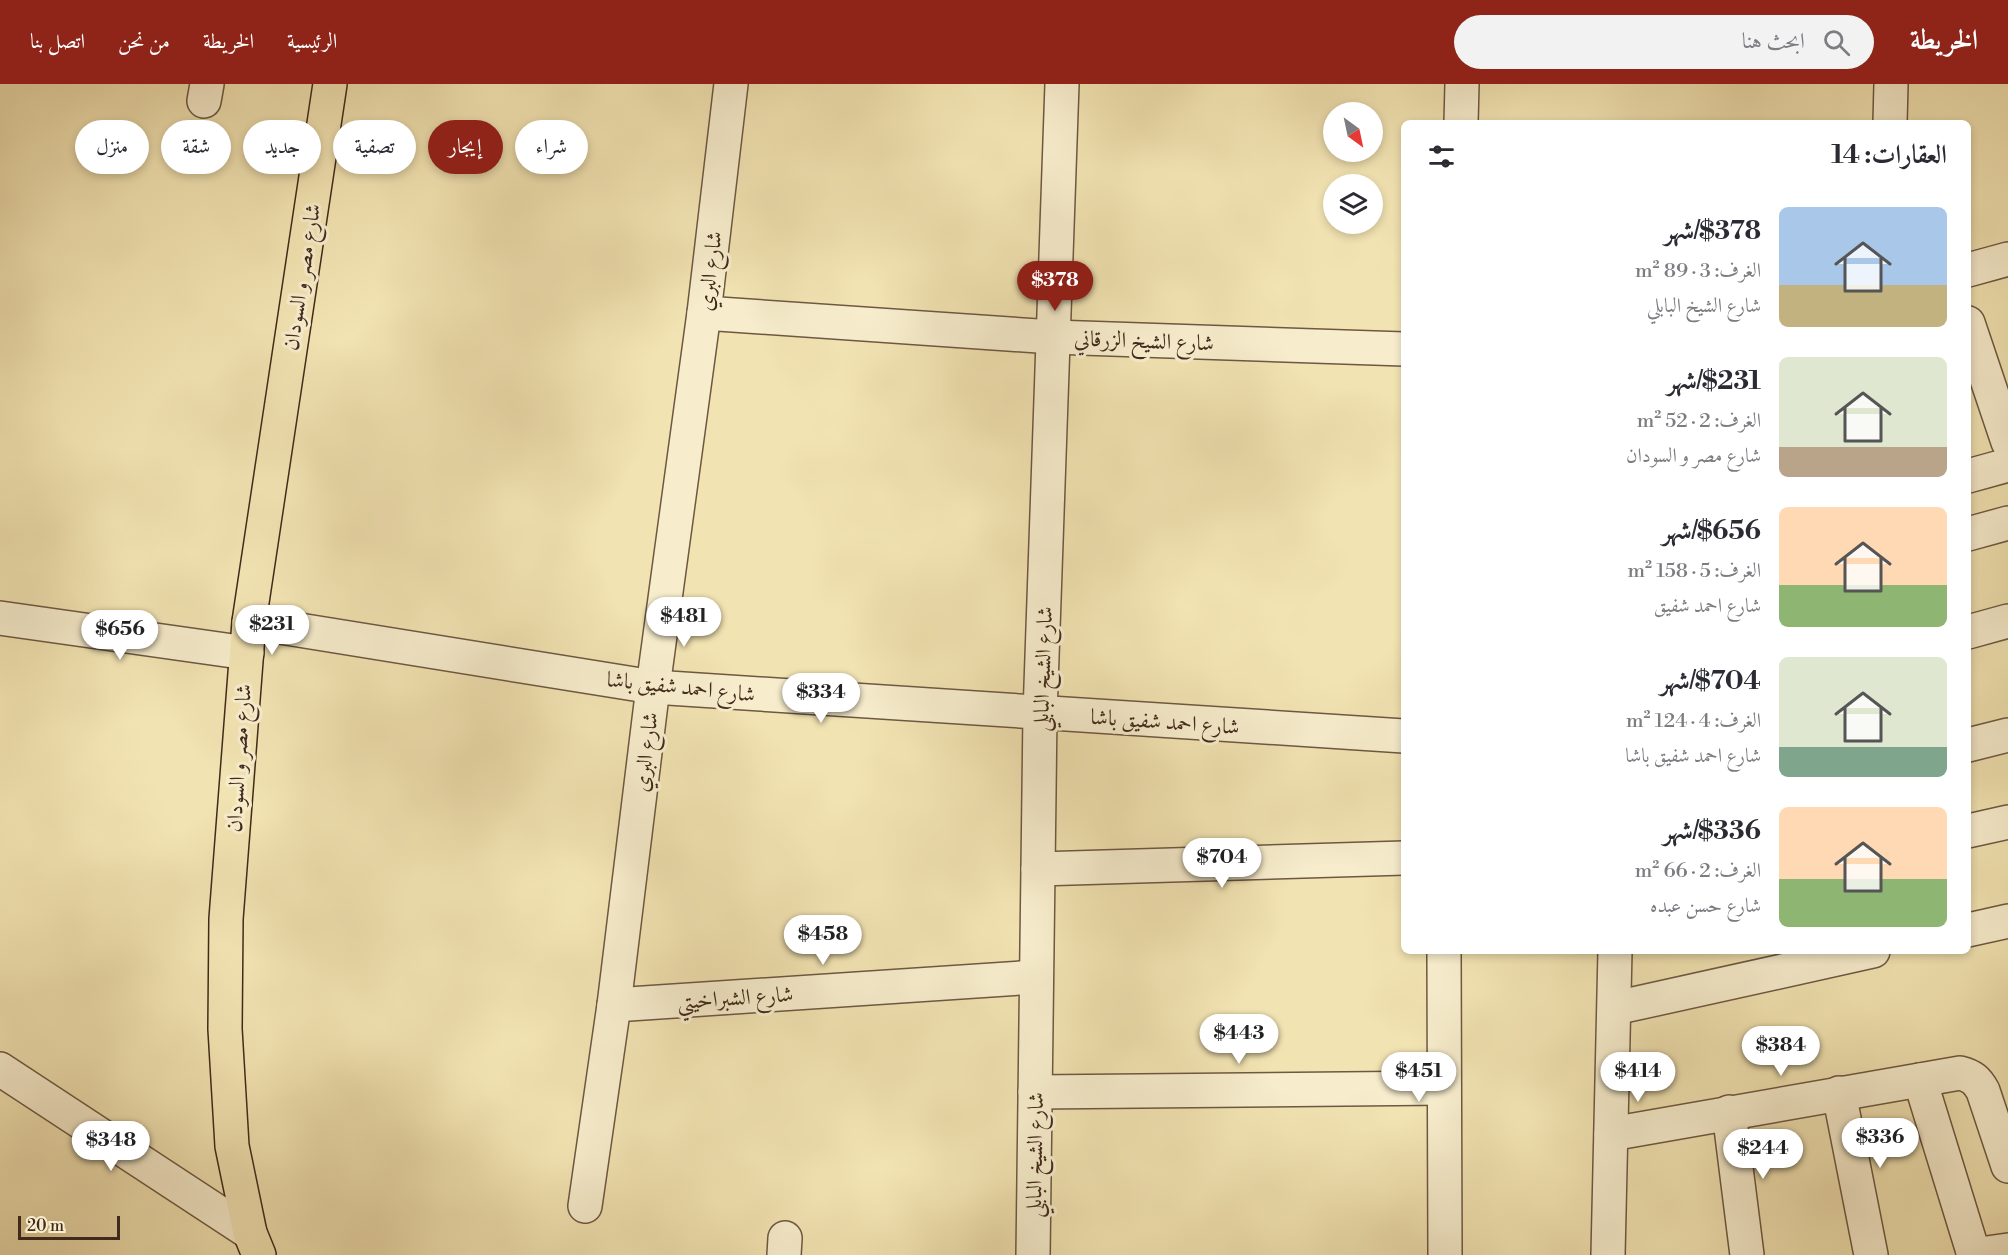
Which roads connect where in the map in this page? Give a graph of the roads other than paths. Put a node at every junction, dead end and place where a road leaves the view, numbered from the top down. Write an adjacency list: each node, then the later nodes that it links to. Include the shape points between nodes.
1 (330, 84): 22 (main road, شارع مصر و السودان)
2 (731, 84): 10 (street, شارع البري)
3 (1062, 84): 12 (street, شارع الشيخ البابلي)
4 (1462, 84): 6 (street)
5 (1892, 84): 7 (street)
6 (1461, 120)
7 (1890, 120)
8 (2008, 259): 9 (street)
9 (1971, 269)
10 (704, 313): 12 (street, شارع الشيخ الزرقاني); 23 (street, شارع البري)
11 (1971, 332): 14 (street)
12 (1053, 337): 13 (street, شارع الشيخ الزرقاني); 24 (street, شارع الشيخ البابلي)
13 (1401, 349)
14 (2008, 442)
15 (2008, 465): 16 (street)
16 (1971, 475)
17 (2008, 523): 18 (street)
18 (1971, 533)
19 (0, 618): 22 (street, شارع احمد شفيق باشا)
20 (2008, 621): 21 (street)
21 (1971, 631)
22 (248, 637): 23 (street, شارع احمد شفيق باشا); 49 (main road, شارع مصر و السودان, via 226,919 225,1029 232,1146)
23 (653, 687): 24 (street, شارع احمد شفيق باشا); 38 (street, شارع البري)
24 (1040, 714): 26 (street, شارع احمد شفيق باشا); 31 (street, شارع الشيخ البابلي)
25 (2008, 735): 27 (street)
26 (1401, 736)
27 (1971, 744)
28 (2008, 822): 29 (street)
29 (1971, 830)
30 (1401, 858): 31 (street)
31 (1038, 869): 37 (street, شارع الشيخ البابلي)
32 (2008, 921): 33 (street)
33 (1971, 929)
34 (1444, 954): 42 (street)
35 (1615, 954): 39 (street)
36 (1859, 954): 39 (street)
37 (1036, 977): 38 (street, شارع الشبراخيتي); 43 (street, شارع الشيخ البابلي)
38 (614, 1005): 48 (street, شارع البري)
39 (1615, 1008): 46 (street)
40 (0, 1069): 49 (street)
41 (1920, 1080): 44 (street); 47 (street, via 1960,1073 1979,1082); 56 (street)
42 (1444, 1088): 43 (street); 52 (street)
43 (1035, 1092): 51 (street, شارع الشيخ البابلي)
44 (1839, 1093): 45 (street); 55 (street)
45 (1729, 1112): 46 (street); 54 (street)
46 (1611, 1134): 53 (street)
47 (2008, 1166)
48 (585, 1206)
49 (254, 1244)
50 (2008, 1250): 56 (street)
51 (1033, 1255)
52 (1445, 1255)
53 (1608, 1255)
54 (1747, 1255)
55 (1871, 1255)
56 (1973, 1255)

